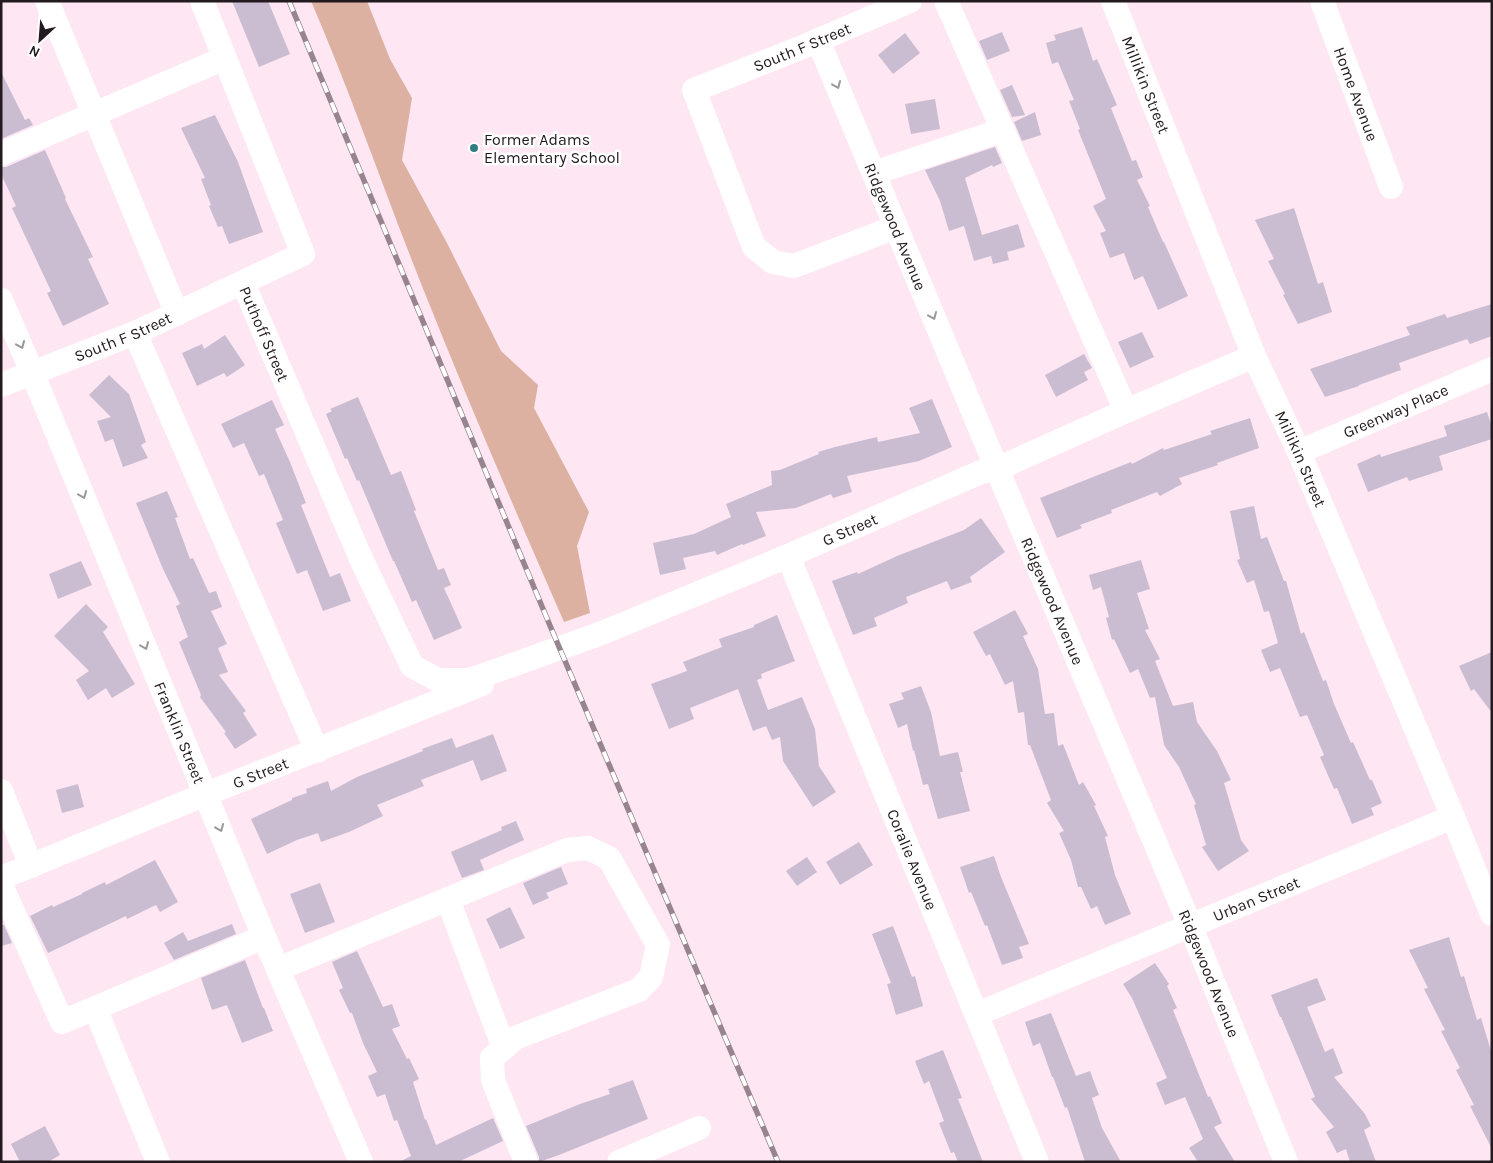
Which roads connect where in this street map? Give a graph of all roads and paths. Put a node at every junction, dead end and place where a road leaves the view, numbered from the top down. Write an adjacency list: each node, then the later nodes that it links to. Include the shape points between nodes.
1 (47, 1): 9 (street)
2 (202, 1): 8 (street, Puthoff Street)
3 (910, 1): 7 (street, South F Street)
4 (946, 1): 10 (street)
5 (1113, 1): 19 (street, Millikin Street)
6 (1322, 1): 13 (street, Home Avenue)
7 (818, 40): 12 (street, Ridgewood Avenue, one-way to 12); 14 (street, South F Street, via 694,90 754,247 773,262 794,266)
8 (225, 58): 9 (street); 15 (street, Puthoff Street, via 303,254)
9 (94, 114): 11 (street); 17 (street)
10 (1003, 130): 12 (street); 23 (street)
11 (1, 154)
12 (874, 173): 14 (street, Ridgewood Avenue)
13 (1391, 187)
14 (896, 227): 25 (street, Ridgewood Avenue, one-way to 25)
15 (244, 283): 17 (street, South F Street); 28 (street, Puthoff Street, via 362,561 412,666)
16 (1, 300): 21 (street, Franklin Street, one-way to 21)
17 (177, 314): 18 (street, South F Street)
18 (134, 333): 21 (street, South F Street); 29 (street)
19 (1254, 356): 23 (street, G Street); 24 (street, Millikin Street)
20 (1492, 369): 24 (street, Greenway Place)
21 (32, 372): 22 (street, South F Street); 31 (street, Franklin Street, one-way to 31)
22 (1, 385)
23 (1126, 411): 25 (street, G Street)
24 (1300, 452): 32 (street, Millikin Street)
25 (996, 469): 26 (street, G Street, via 980,472); 38 (street, Ridgewood Avenue)
26 (788, 556): 28 (street, G Street, via 602,633 470,680); 42 (street, Coralie Avenue)
27 (519, 669): 29 (street, G Street)
28 (438, 680)
29 (317, 751): 31 (street, G Street)
30 (1, 791): 33 (street)
31 (206, 794): 33 (street, G Street); 39 (street, Franklin Street, one-way to 39)
32 (1452, 817): 37 (street, Millikin Street); 38 (street, Urban Street)
33 (31, 866): 34 (street, G Street)
34 (1, 878)
35 (1, 885): 41 (street, via 62,1022)
36 (448, 900): 40 (street); 43 (street); 43 (street, via 567,850 588,848 609,858 658,944 652,977 638,990 515,1038)
37 (1492, 914)
38 (1190, 926): 42 (street, Urban Street); 50 (street, Ridgewood Avenue)
39 (264, 936): 40 (street, Franklin Street); 41 (street)
40 (278, 969): 46 (street, Franklin Street)
41 (95, 1008): 45 (street)
42 (977, 1014): 49 (street, Coralie Avenue)
43 (504, 1048): 47 (street, via 492,1058 494,1080)
44 (699, 1128): 48 (street)
45 (158, 1162)
46 (361, 1162)
47 (526, 1162)
48 (619, 1162)
49 (1037, 1162)
50 (1286, 1162)

